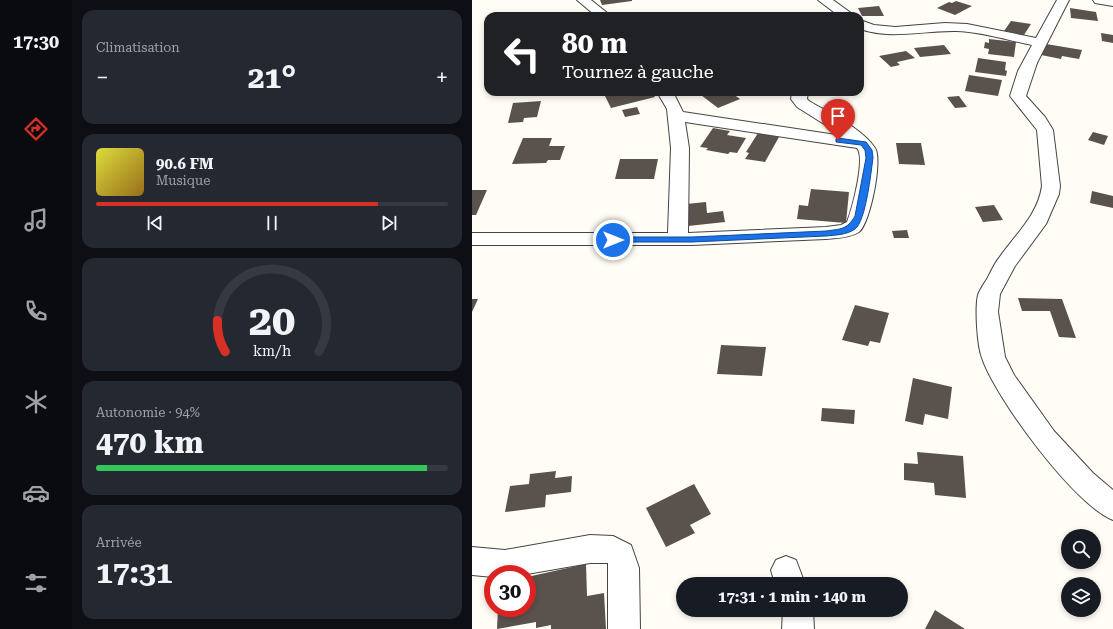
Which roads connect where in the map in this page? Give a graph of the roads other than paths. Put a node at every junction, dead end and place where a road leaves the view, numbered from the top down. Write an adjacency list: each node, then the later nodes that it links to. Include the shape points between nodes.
1 (583, 0): 6 (street)
2 (824, 0): 7 (street)
3 (1063, 0): 9 (street, via 1054,12)
4 (1099, 0): 5 (street)
5 (1113, 2)
6 (599, 12)
7 (842, 12)
8 (864, 26): 9 (street, via 883,31 957,27)
9 (1039, 43): 16 (street, via 1023,77 1018,96 1042,123 1045,130 1050,194 1036,224 1006,263 989,294 987,312 993,357 1005,381 1045,439 1083,481)
10 (668, 96): 12 (street)
11 (799, 96): 13 (street, via 802,104 847,131)
12 (676, 116): 13 (street); 15 (street, via 680,148)
13 (863, 144): 15 (street, via 870,158 859,216 853,227 841,232)
14 (472, 239): 15 (street)
15 (678, 240)
16 (1113, 507)
17 (472, 561): 19 (street, via 505,564 590,549 613,550 621,555 624,568)
18 (799, 617): 20 (street)
19 (624, 629)
20 (798, 629)

